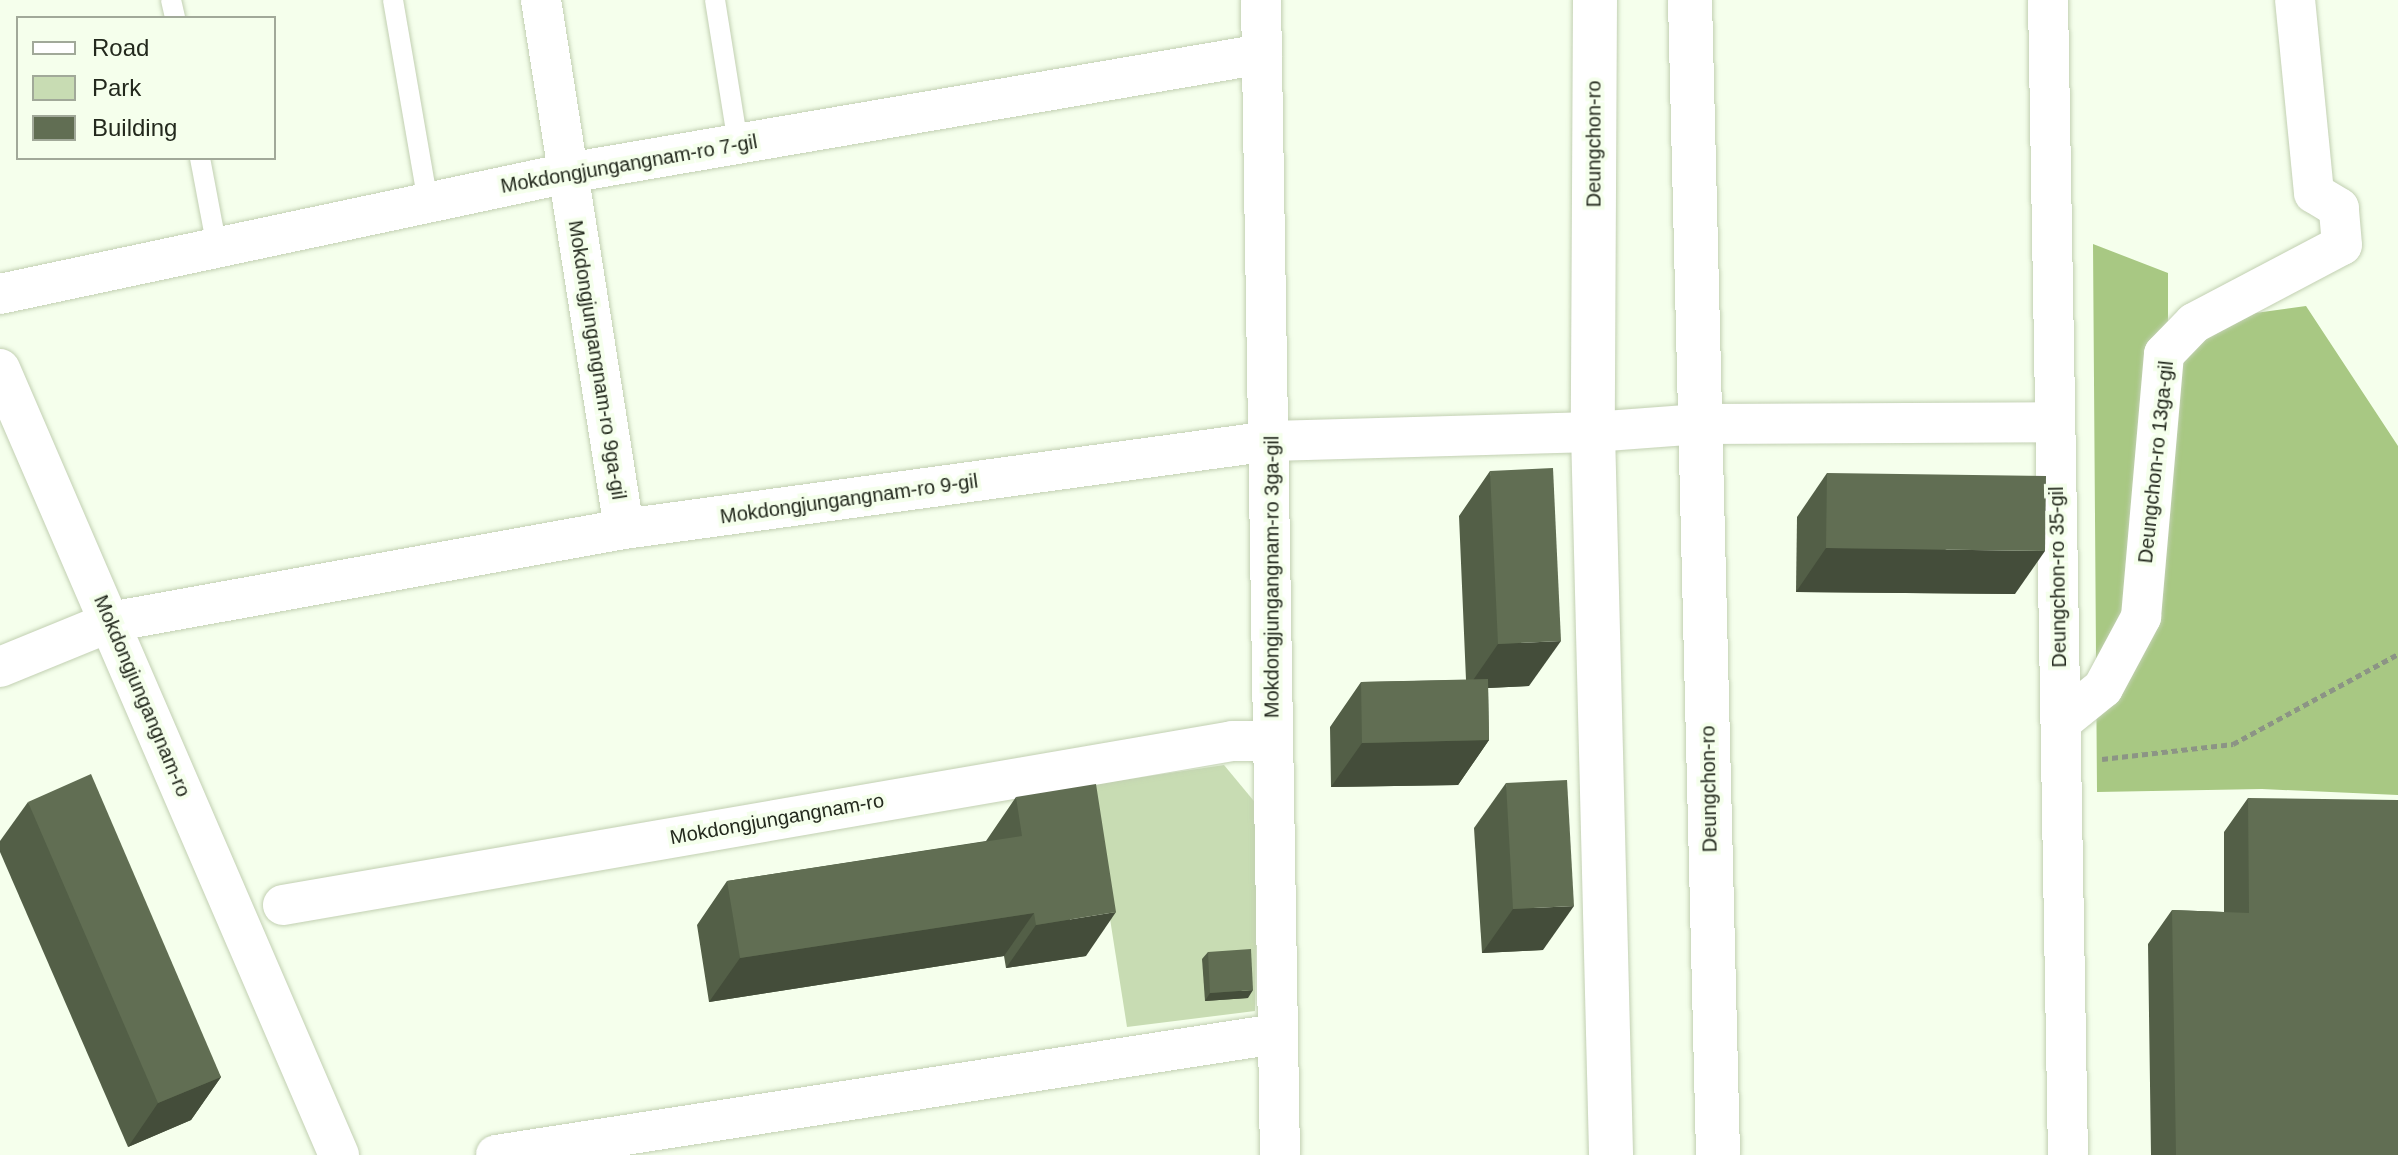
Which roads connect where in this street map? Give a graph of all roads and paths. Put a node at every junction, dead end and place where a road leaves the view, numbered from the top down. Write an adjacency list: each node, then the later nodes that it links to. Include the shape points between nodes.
1 (393, 0): 13 (lane)
2 (541, 0): 12 (street, Mokdongjungangnam-ro 9ga-gil)
3 (715, 0): 10 (lane)
4 (1261, 0): 9 (street, Mokdongjungangnam-ro 3ga-gil)
5 (1595, 0): 19 (main road, Deungchon-ro)
6 (1690, 0): 18 (main road, Deungchon-ro)
7 (2048, 0): 17 (street, Deungchon-ro 35-gil)
8 (2295, 0): 25 (street, Deungchon-ro 13ga-gil, via 2314,193 2339,208 2342,245 2194,323 2164,354 2141,617 2103,688)
9 (1262, 54): 10 (street, Mokdongjungangnam-ro 7-gil); 20 (street, Mokdongjungangnam-ro 3ga-gil)
10 (738, 143): 12 (street, Mokdongjungangnam-ro 7-gil)
11 (200, 160): 14 (lane)
12 (568, 173): 13 (street, Mokdongjungangnam-ro 7-gil); 21 (street, Mokdongjungangnam-ro 9ga-gil)
13 (428, 203): 14 (street, Mokdongjungangnam-ro 7-gil)
14 (217, 248): 15 (street, Mokdongjungangnam-ro 7-gil)
15 (0, 294)
16 (0, 369): 22 (street, Mokdongjungangnam-ro)
17 (2055, 422): 18 (street); 25 (street, Deungchon-ro 35-gil)
18 (1700, 424): 19 (street); 34 (main road, Deungchon-ro)
19 (1593, 432): 20 (street, Mokdongjungangnam-ro 9-gil); 33 (main road, Deungchon-ro)
20 (1271, 441): 21 (street, Mokdongjungangnam-ro 9-gil); 26 (street, Mokdongjungangnam-ro 3ga-gil)
21 (624, 529): 22 (street, Mokdongjungangnam-ro 9-gil)
22 (110, 622): 24 (street, Mokdongjungangnam-ro 9-gil); 30 (street, Mokdongjungangnam-ro)
23 (2398, 654): 27 (path, via 2233,744)
24 (0, 667)
25 (2061, 722): 27 (street, Deungchon-ro 35-gil)
26 (1273, 741): 28 (street, Mokdongjungangnam-ro, via 1232,741); 29 (street, Mokdongjungangnam-ro 3ga-gil)
27 (2061, 763): 35 (street, Deungchon-ro 35-gil)
28 (283, 905)
29 (1276, 1034): 31 (street); 32 (street, Mokdongjungangnam-ro 3ga-gil)
30 (339, 1155)
31 (496, 1155)
32 (1280, 1155)
33 (1611, 1155)
34 (1718, 1155)
35 (2068, 1155)

